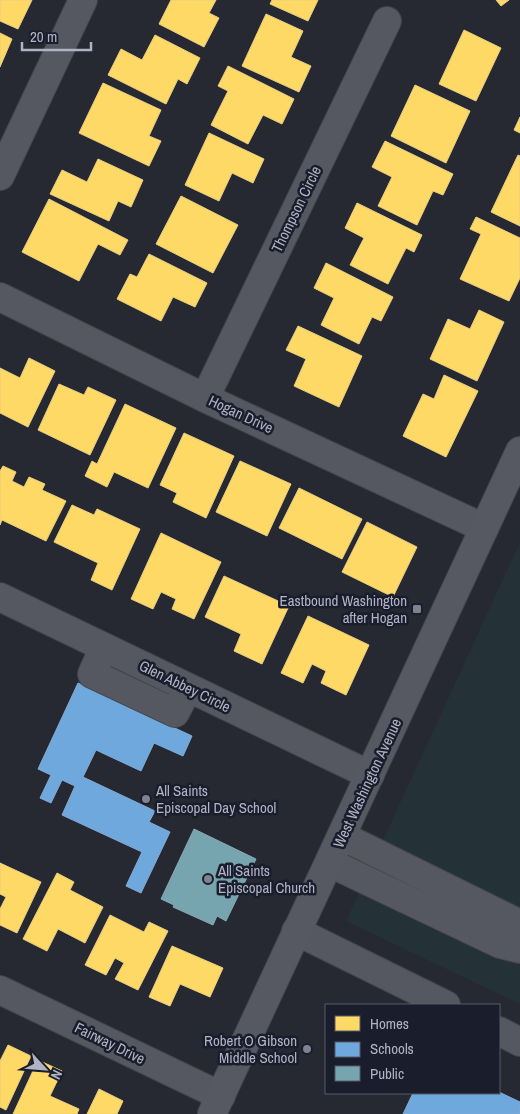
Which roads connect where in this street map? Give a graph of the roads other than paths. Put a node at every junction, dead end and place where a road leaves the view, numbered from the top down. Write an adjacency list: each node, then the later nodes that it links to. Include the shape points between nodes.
1 (83, 0): 3 (street)
2 (387, 20): 5 (street, Thompson Circle)
3 (0, 176)
4 (0, 298): 5 (street, Hogan Drive)
5 (205, 398): 7 (street, Hogan Drive)
6 (520, 451): 7 (main road, West Washington Avenue)
7 (484, 528): 9 (main road, West Washington Avenue)
8 (0, 597): 9 (street, Glen Abbey Circle)
9 (370, 775): 10 (main road, West Washington Avenue)
10 (342, 836): 11 (main road, West Washington Avenue); 12 (street, via 512,920)
11 (330, 863): 13 (main road, West Washington Avenue); 14 (street, via 500,944)
12 (520, 928)
13 (296, 931): 16 (street); 19 (main road, West Washington Avenue)
14 (520, 949)
15 (0, 990): 19 (street, Fairway Drive)
16 (444, 1004)
17 (500, 1032): 18 (street)
18 (520, 1042)
19 (217, 1105)

